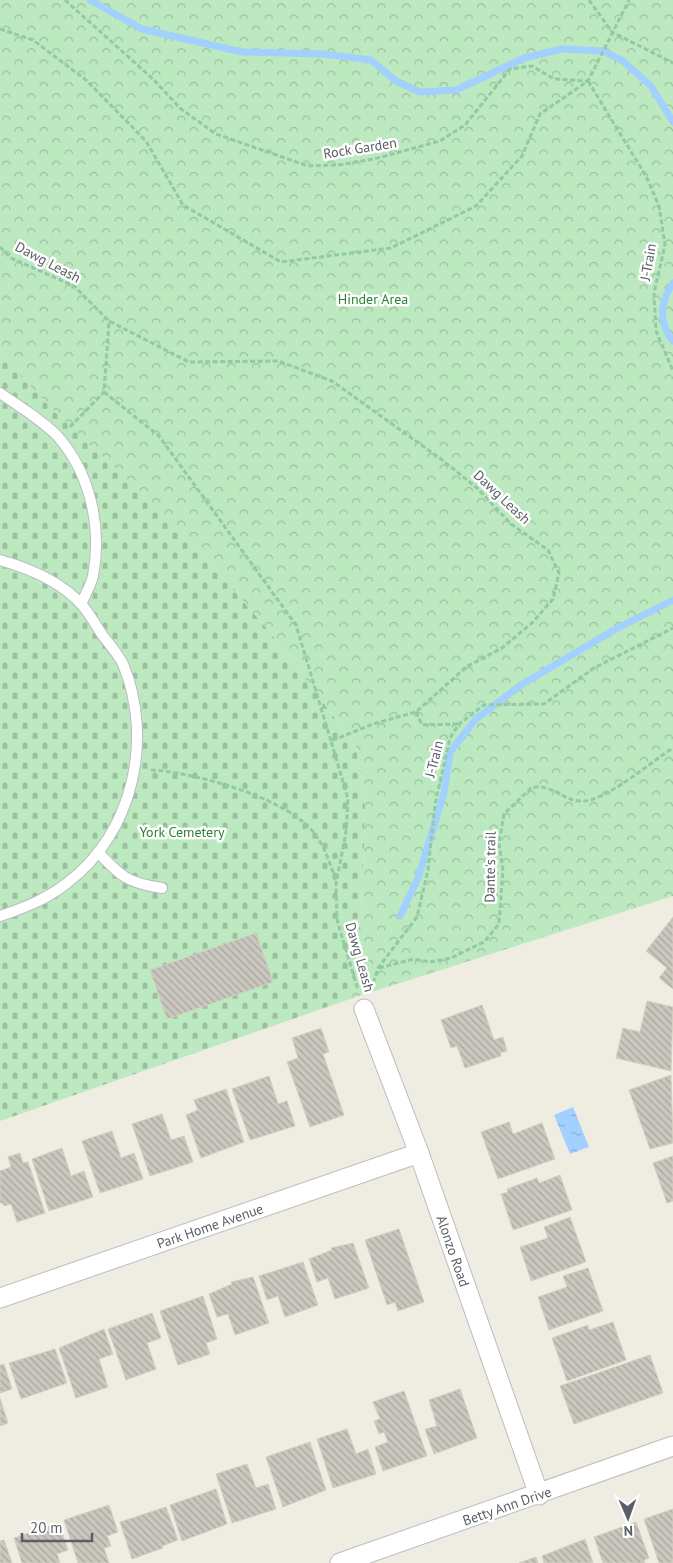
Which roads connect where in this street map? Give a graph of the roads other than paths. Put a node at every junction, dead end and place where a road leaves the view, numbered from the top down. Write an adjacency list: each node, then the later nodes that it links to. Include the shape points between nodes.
1 (0, 393): 3 (lane, via 60,438 79,468 92,503 96,543 93,577)
2 (0, 560): 3 (lane, via 23,566 62,588)
3 (81, 604): 4 (lane, via 122,663 137,716 135,770 127,799 115,827)
4 (98, 852): 5 (lane, via 119,875); 6 (lane, via 68,882 32,905)
5 (162, 888)
6 (0, 916)
7 (364, 1009): 8 (street, Alonzo Road)
8 (419, 1153): 9 (street, Park Home Avenue); 11 (street, Alonzo Road)
9 (0, 1298)
10 (673, 1446): 11 (street, Betty Ann Drive)
11 (539, 1495): 12 (street, Betty Ann Drive)
12 (340, 1563)

